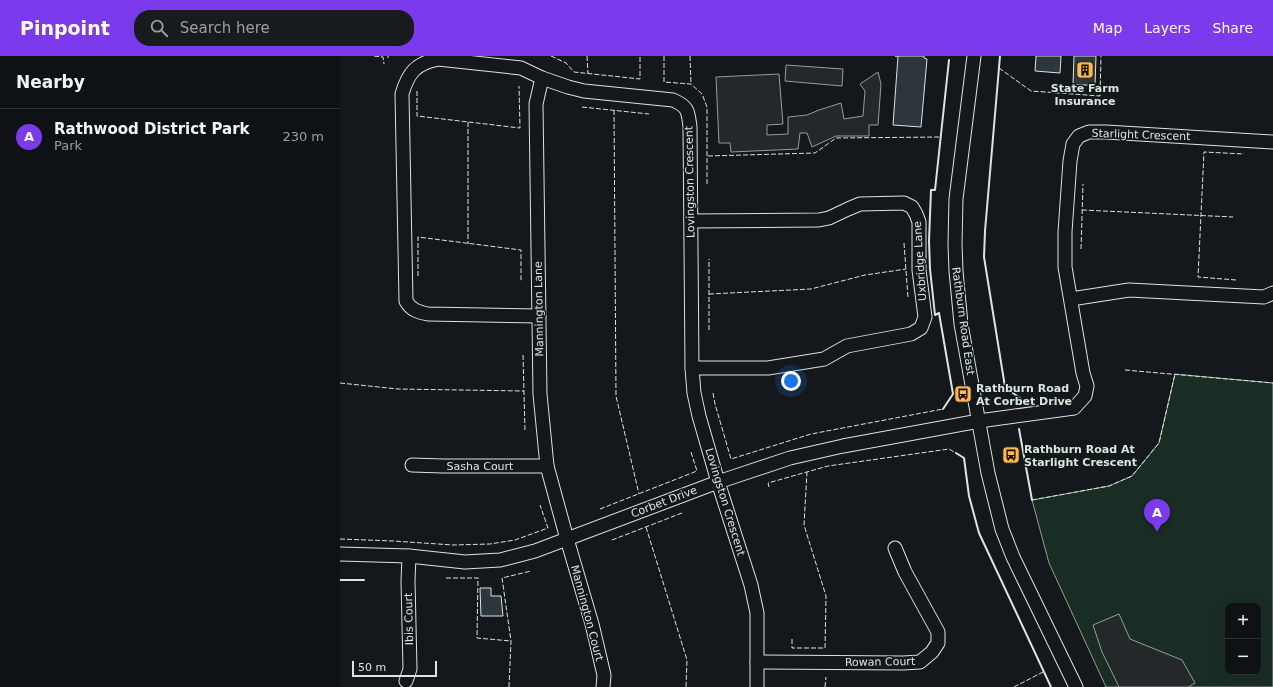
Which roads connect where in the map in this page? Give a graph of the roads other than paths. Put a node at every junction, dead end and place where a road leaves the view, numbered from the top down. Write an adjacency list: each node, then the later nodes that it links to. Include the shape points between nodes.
1 (974, 56): 10 (street, Rathburn Road East, via 956,199 954,244 961,324)
2 (542, 78): 4 (street, Lovingston Crescent, via 584,91 674,100 682,104 688,110 690,127); 7 (street, Mannington Lane, via 536,104); 7 (street, Lovingston Crescent, via 521,68 438,59 419,66 405,83 402,94 406,301 410,307 428,314)
3 (1273, 142): 6 (street, Starlight Crescent, via 1106,132 1089,132 1079,136 1073,144 1070,161 1065,232 1065,267)
4 (691, 221): 8 (street, Lovingston Crescent); 8 (street, Uxbridge Lane, via 819,220 860,204 904,204 912,207 919,222 919,270 925,317 921,328 911,334 847,346 824,359 768,368)
5 (1273, 293): 6 (street, via 1259,297 1129,290)
6 (1071, 299): 9 (street, Starlight Crescent, via 1087,386 1085,396 1074,408)
7 (539, 316): 12 (street, Mannington Lane, via 540,394)
8 (692, 368): 13 (street, Lovingston Crescent, via 694,393)
9 (1011, 417): 10 (street, Corbet Drive)
10 (979, 421): 13 (street, Corbet Drive, via 790,458); 22 (street, Rathburn Road East, via 988,473 1002,529)
11 (412, 465): 12 (street, Sasha Court)
12 (548, 466): 14 (street, Mannington Lane)
13 (718, 482): 14 (street, Corbet Drive); 18 (street, Lovingston Crescent, via 751,585 757,613)
14 (567, 539): 17 (street, Corbet Drive, via 500,560 465,562); 20 (street, Mannington Court, via 592,624 604,675)
15 (895, 548): 18 (street, Rowan Court, via 904,572 938,632 938,643 920,662)
16 (340, 554): 17 (street, Corbet Drive)
17 (409, 556): 19 (street, Ibis Court, via 410,669)
18 (757, 662): 21 (street, Lovingston Crescent)
19 (406, 681)
20 (603, 687)
21 (757, 687)
22 (1076, 687)

